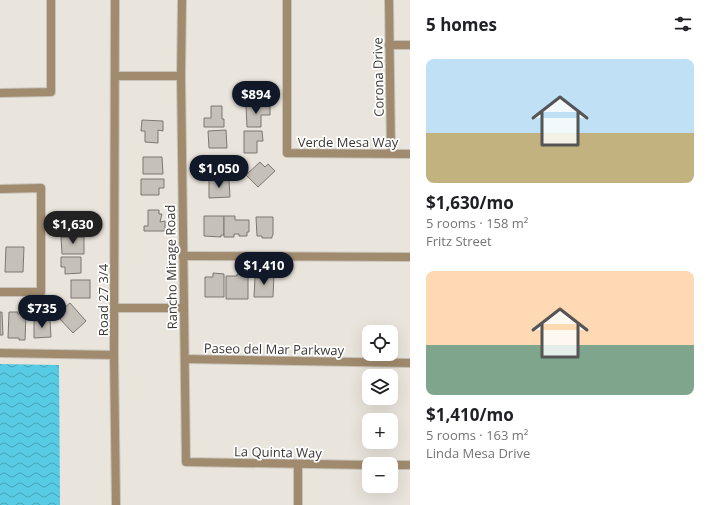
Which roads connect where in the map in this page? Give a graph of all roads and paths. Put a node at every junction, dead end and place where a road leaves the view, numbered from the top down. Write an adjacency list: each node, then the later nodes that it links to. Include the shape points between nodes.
1 (51, 0): 10 (street, via 51,92)
2 (115, 0): 8 (street, Road 27 3/4)
3 (182, 0): 9 (street, Rancho Mirage Road)
4 (288, 0): 11 (street, Verde Mesa Way, via 287,153)
5 (389, 0): 6 (street, Corona Drive)
6 (389, 45): 7 (street); 11 (street, Corona Drive)
7 (410, 45)
8 (115, 76): 9 (street); 17 (street, Road 27 3/4)
9 (181, 76): 14 (street, Rancho Mirage Road)
10 (0, 93)
11 (391, 153): 12 (street, Verde Mesa Way)
12 (410, 154)
13 (0, 189): 16 (street, via 41,188 41,292)
14 (183, 256): 15 (street); 18 (street, Rancho Mirage Road)
15 (410, 257)
16 (0, 292)
17 (114, 308): 18 (street); 20 (street, Road 27 3/4)
18 (184, 308): 21 (street, Rancho Mirage Road)
19 (0, 353): 20 (street)
20 (114, 355): 28 (street, Road 27 3/4)
21 (185, 359): 22 (street, Paseo del Mar Parkway); 23 (street, Rancho Mirage Road)
22 (410, 364)
23 (186, 462): 24 (street, La Quinta Way)
24 (298, 464): 25 (street, La Quinta Way); 29 (street)
25 (362, 465)
26 (398, 465): 27 (street)
27 (410, 465)
28 (116, 505)
29 (298, 505)

